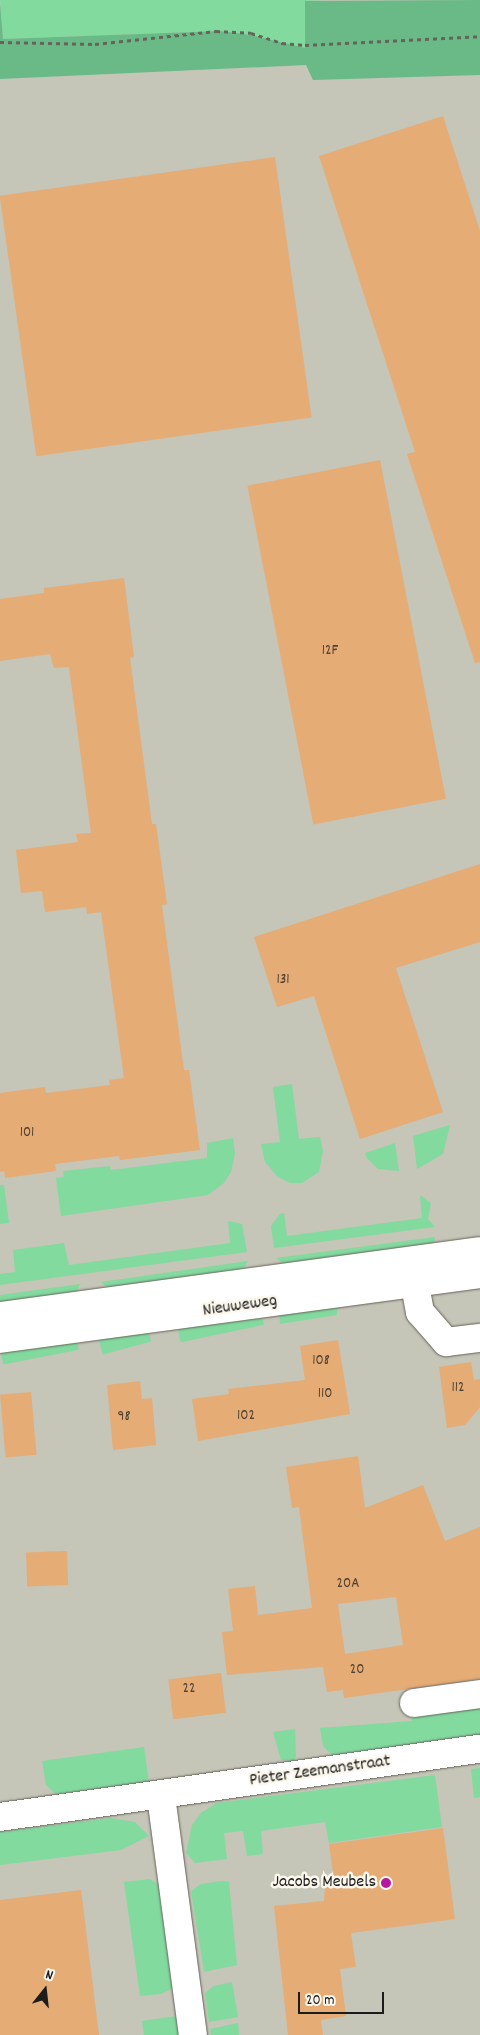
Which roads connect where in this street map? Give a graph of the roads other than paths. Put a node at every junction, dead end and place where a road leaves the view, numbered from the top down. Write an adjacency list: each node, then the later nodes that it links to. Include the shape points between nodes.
1 (480, 1251): 2 (street, Nieuweweg)
2 (413, 1272): 3 (street, Nieuweweg); 4 (street, Nieuweweg); 5 (street, via 420,1312 446,1342); 6 (street, Nieuweweg)
3 (480, 1274)
4 (0, 1316)
5 (480, 1338)
6 (0, 1339)
7 (480, 1694): 8 (street)
8 (414, 1703)
9 (480, 1749): 10 (street, Pieter Zeemanstraat)
10 (160, 1796): 11 (street, Pieter Zeemanstraat); 12 (street)
11 (0, 1817)
12 (193, 2035)

